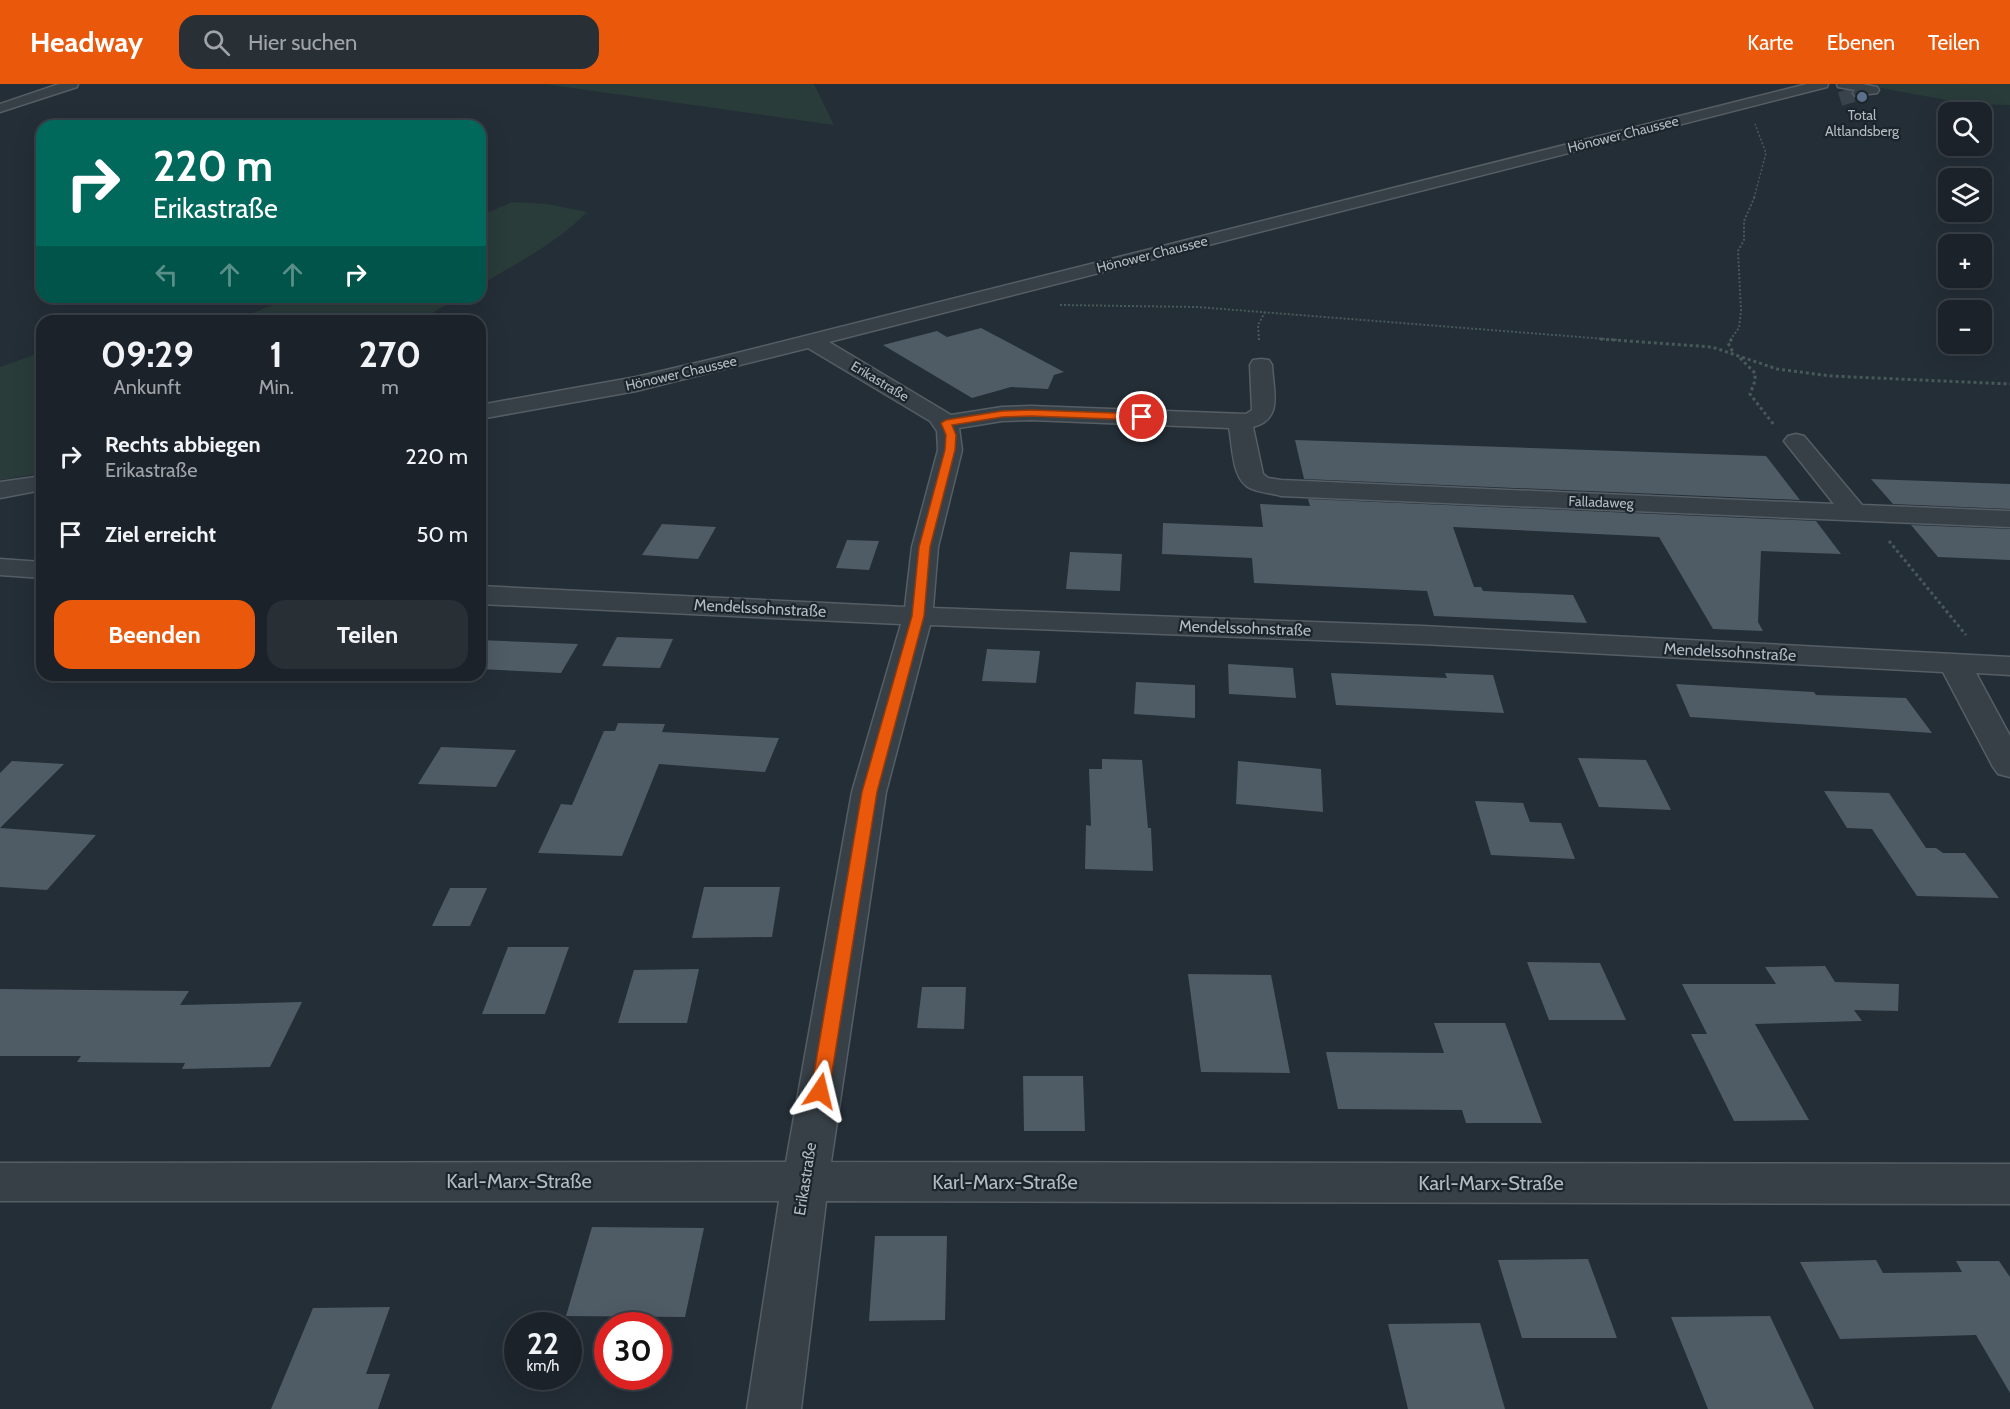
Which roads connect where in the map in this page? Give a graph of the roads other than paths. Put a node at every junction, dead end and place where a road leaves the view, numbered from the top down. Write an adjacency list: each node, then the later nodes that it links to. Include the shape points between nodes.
1 (72, 84): 8 (street)
2 (1822, 84): 6 (street, Hönower Chaussee)
3 (1843, 84): 5 (street, via 1872,90)
4 (1750, 88): 6 (street)
5 (1860, 93)
6 (1782, 94): 7 (street); 9 (street, Hönower Chaussee)
7 (1820, 100)
8 (0, 108)
9 (812, 340): 11 (street, Hönower Chaussee, via 636,384); 13 (street, Erikastraße)
10 (1261, 365): 12 (street, via 1263,413)
11 (486, 411)
12 (1239, 422): 13 (street, via 1031,413); 17 (street, Falladaweg, via 1244,431 1248,472 1257,482 1281,488)
13 (946, 423): 22 (street, Erikastraße, via 951,435 950,450 925,547)
14 (1796, 441): 17 (street)
15 (36, 484): 16 (street)
16 (0, 490)
17 (1861, 513): 18 (street, Falladaweg)
18 (2010, 519)
19 (0, 567): 20 (street)
20 (36, 570)
21 (486, 595): 22 (street, Mendelssohnstraße)
22 (918, 616): 23 (street, Mendelssohnstraße, via 1367,633); 26 (street, Erikastraße, via 869,792)
23 (1952, 663): 24 (street, Mendelssohnstraße); 25 (street)
24 (2000, 665)
25 (2010, 767)
26 (805, 1181): 27 (street, Karl-Marx-Straße); 28 (street, Karl-Marx-Straße); 29 (street, Erikastraße)
27 (0, 1182)
28 (2010, 1184)
29 (774, 1409)

